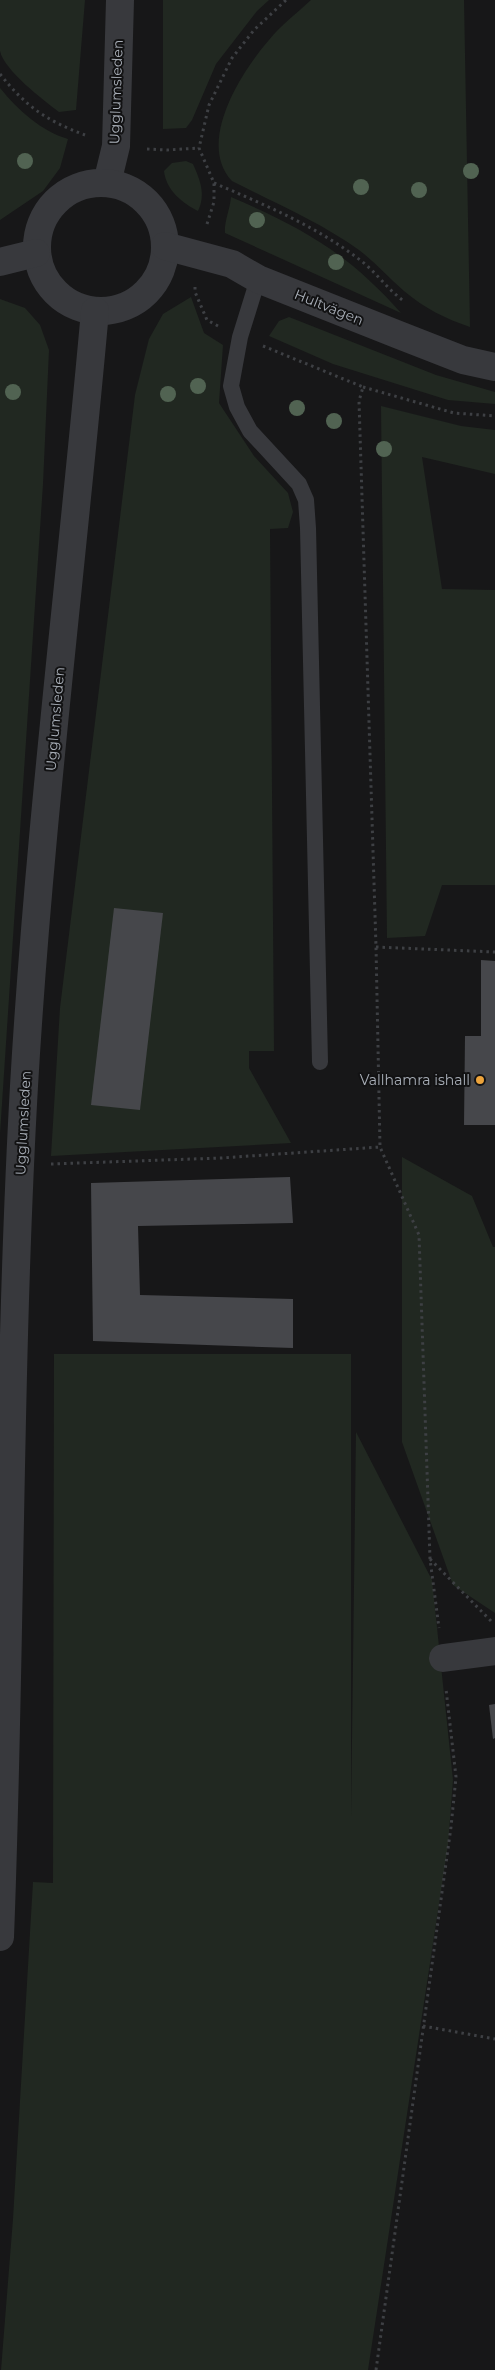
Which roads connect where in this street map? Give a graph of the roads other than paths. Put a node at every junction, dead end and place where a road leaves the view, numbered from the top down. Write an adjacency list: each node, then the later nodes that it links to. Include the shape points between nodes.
1 (120, 0): 2 (street, Ugglumsleden, via 116,146)
2 (107, 183): 3 (street, via 130,190 148,204 160,223); 4 (street, via 82,186 59,199 44,219)
3 (165, 246): 6 (street, Hultvägen, via 232,264); 7 (street, via 162,267 144,294 116,310)
4 (36, 253): 5 (street); 7 (street, via 52,289 72,304)
5 (0, 262)
6 (258, 279): 8 (street, Hultvägen, via 454,356); 9 (lane, via 240,337 231,386 250,431 299,484 306,500)
7 (95, 311): 12 (street, Ugglumsleden, via 44,841 20,1165)
8 (495, 367)
9 (320, 1062)
10 (495, 1651): 11 (street)
11 (443, 1658)
12 (0, 1937)

